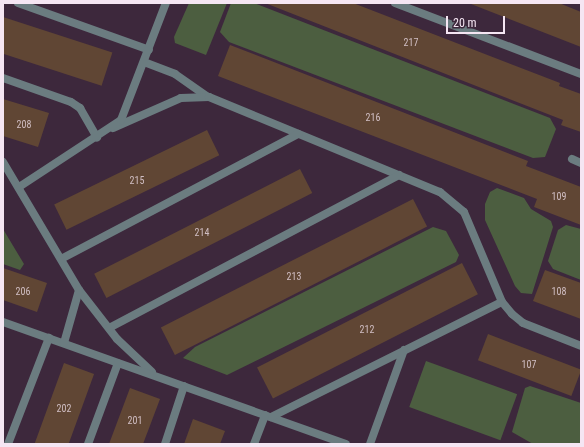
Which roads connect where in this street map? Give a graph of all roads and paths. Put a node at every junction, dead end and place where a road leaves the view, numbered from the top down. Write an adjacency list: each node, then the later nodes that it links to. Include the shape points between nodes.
1 (18, 3): 4 (lane)
2 (166, 3): 4 (lane)
3 (395, 3): 6 (lane)
4 (149, 50): 5 (lane)
5 (144, 62): 8 (lane, via 175,74); 9 (lane, via 127,108)
6 (581, 74)
7 (3, 78): 11 (lane, via 71,102 80,108)
8 (209, 97): 9 (lane, via 181,98); 10 (lane)
9 (113, 128): 11 (lane)
10 (298, 134): 15 (lane); 17 (lane)
11 (97, 138): 16 (lane)
12 (572, 159): 14 (lane)
13 (3, 162): 16 (lane)
14 (581, 163)
15 (399, 175): 19 (lane, via 440,192 464,212); 21 (lane)
16 (18, 187): 17 (lane)
17 (61, 259): 18 (lane)
18 (79, 290): 21 (lane); 23 (lane)
19 (502, 302): 24 (lane, via 523,323); 25 (lane)
20 (3, 322): 22 (lane)
21 (109, 328): 27 (lane, via 131,354)
22 (49, 338): 23 (lane); 30 (lane)
23 (64, 343): 26 (lane)
24 (581, 346)
25 (404, 350): 29 (lane); 35 (lane)
26 (118, 363): 27 (lane); 31 (lane)
27 (159, 377): 28 (lane)
28 (184, 386): 29 (lane); 32 (lane)
29 (268, 416): 33 (lane); 34 (lane)
30 (8, 444)
31 (88, 444)
32 (165, 444)
33 (254, 444)
34 (346, 444)
35 (370, 444)

